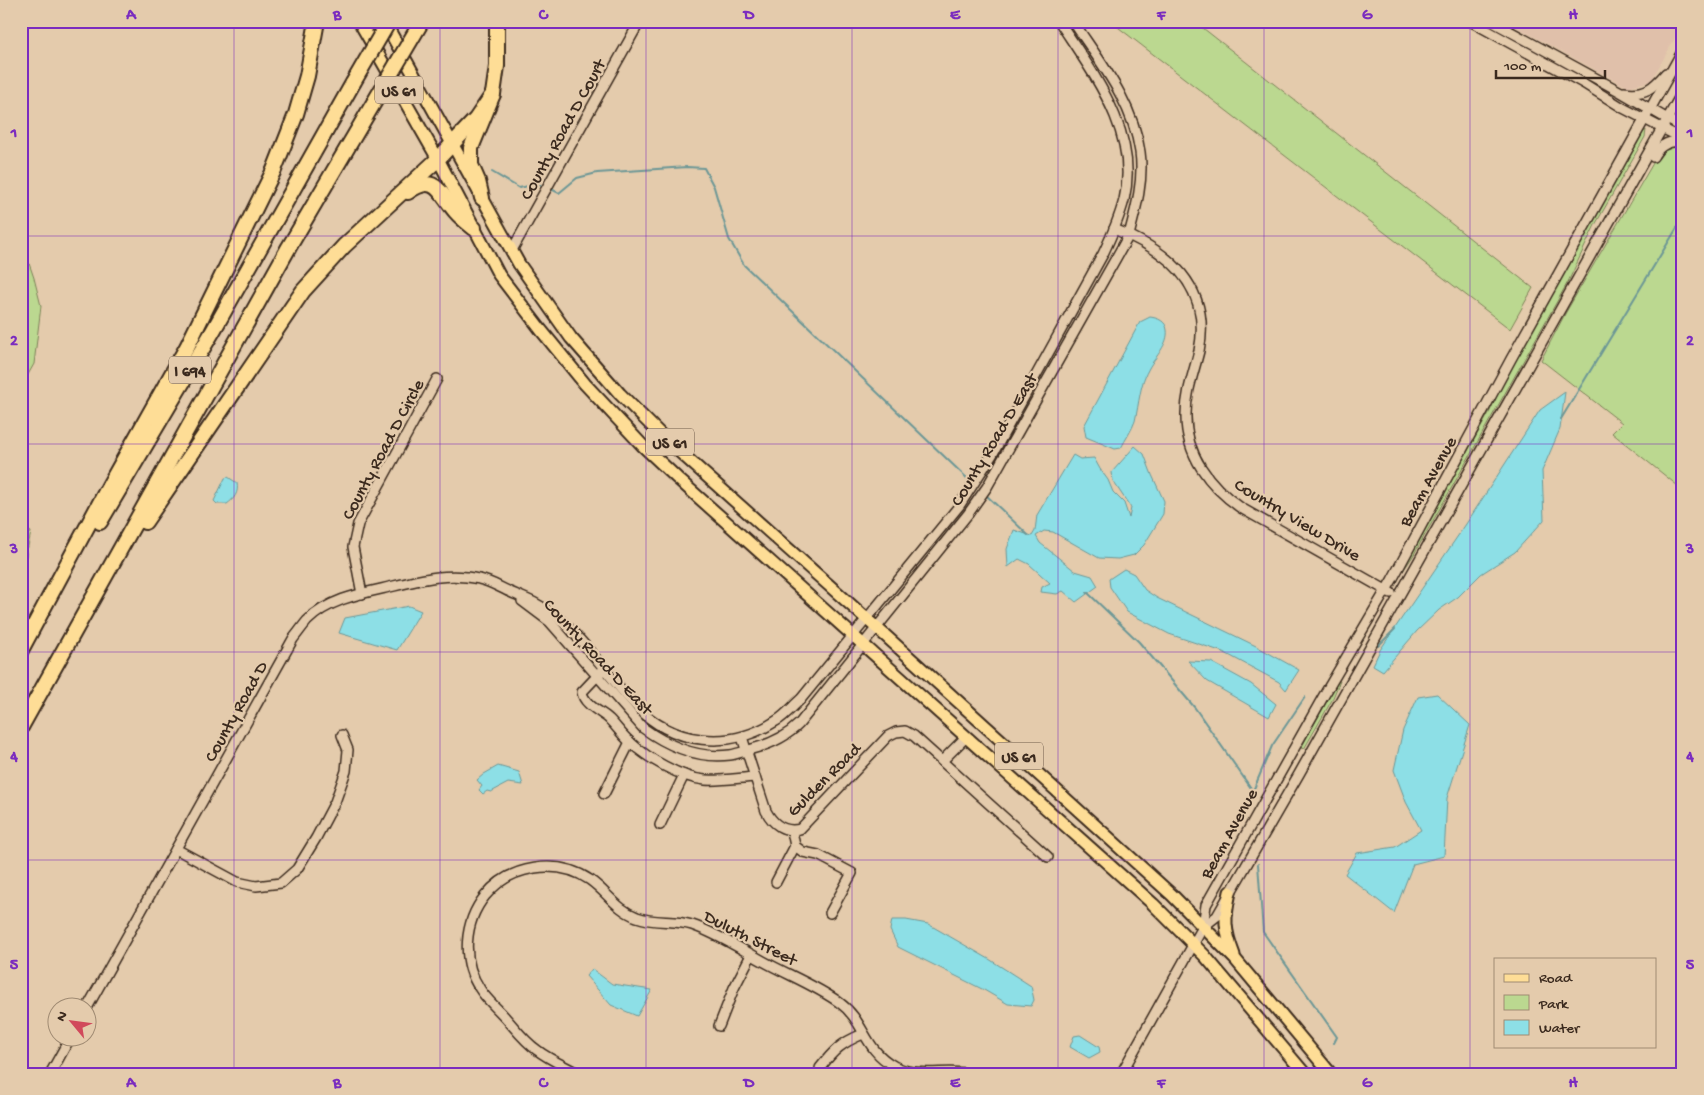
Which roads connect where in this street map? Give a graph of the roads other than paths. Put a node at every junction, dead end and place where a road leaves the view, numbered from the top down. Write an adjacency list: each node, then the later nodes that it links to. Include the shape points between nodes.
1 (311, 21): 19 (highway)
2 (317, 21): 19 (highway)
3 (360, 21): 26 (main road, US 61)
4 (384, 21): 25 (main road, US 61)
5 (389, 21): 45 (highway, I 694, bridge, via 213,331)
6 (422, 21): 35 (highway, I 694, bridge, via 289,247)
7 (497, 21): 17 (highway)
8 (640, 21): 33 (street, County Road D Court)
9 (1059, 21): 31 (street, County Road D East, via 1106,96 1120,125 1127,173 1124,199)
10 (1073, 21): 32 (street, County Road D East, via 1118,89 1134,124 1140,153 1140,174)
11 (1470, 21): 20 (street)
12 (1491, 21): 16 (street)
13 (1683, 50): 14 (street, Beam Avenue)
14 (1676, 62): 16 (street, via 1650,89 1637,93); 18 (street, Beam Avenue)
15 (1683, 91): 21 (street, Beam Avenue)
16 (1620, 92): 18 (street)
17 (493, 94): 25 (highway, via 476,119); 27 (highway, via 471,148 471,165)
18 (1650, 109): 20 (street, Beam Avenue); 21 (street)
19 (296, 114): 44 (highway, via 274,170 187,347)
20 (1645, 119): 22 (street); 36 (street, Beam Avenue)
21 (1667, 119): 22 (street, Beam Avenue); 23 (street)
22 (1662, 128): 24 (street); 29 (street, Beam Avenue)
23 (1683, 128)
24 (1683, 141): 29 (street, via 1665,144 1657,150 1629,198)
25 (452, 143): 26 (highway); 27 (main road, US 61)
26 (438, 159): 28 (highway); 30 (main road, US 61)
27 (482, 198): 33 (main road, US 61)
28 (379, 212): 30 (highway, via 415,187 430,184 440,190 456,212); 35 (highway, via 303,291 146,520)
29 (1613, 215): 39 (street, Beam Avenue)
30 (474, 228): 42 (main road, US 61, via 507,286 568,364 612,413 677,478)
31 (1114, 229): 32 (street, Country View Drive); 40 (street, County Road D East, via 978,479)
32 (1129, 235): 36 (street, Country View Drive, via 1168,259 1181,272 1192,288 1199,310 1202,330 1186,415 1194,457 1203,472 1241,508); 41 (street, County Road D East, via 987,487)
33 (511, 252): 40 (main road, US 61, via 566,331 620,394 662,436)
34 (437, 379): 38 (street, County Road D Circle, via 358,524 353,547)
35 (119, 554): 48 (highway, I 694)
36 (1386, 590): 39 (street, Country View Drive); 66 (street, Beam Avenue, via 1206,905)
37 (512, 593): 38 (street, County Road D, via 480,579 448,576); 46 (street, County Road D East, via 555,615); 47 (street, County Road D East, via 550,622)
38 (362, 594): 61 (street, County Road D, via 325,608 293,639)
39 (1398, 597): 64 (street, Beam Avenue)
40 (867, 618): 41 (main road, US 61); 42 (street, County Road D East)
41 (878, 628): 43 (street, County Road D East); 66 (main road, US 61, via 1172,895)
42 (853, 635): 43 (main road, US 61); 50 (street, County Road D East, via 801,698 777,721)
43 (864, 645): 51 (main road, US 61); 53 (street, County Road D East, via 792,731 771,744)
44 (21, 650)
45 (21, 655)
46 (604, 669): 47 (street); 50 (street, County Road D East, via 636,706 660,726 703,740)
47 (597, 676): 52 (street, via 582,692 583,697); 53 (street, County Road D East, via 643,728 667,743 712,756)
48 (21, 727)
49 (342, 735): 61 (street, via 348,750 346,771 335,802 297,869 282,883 256,886 237,882)
50 (742, 737): 53 (street, Gulden Road)
51 (966, 737): 54 (street); 67 (main road, US 61)
52 (630, 742): 55 (street, via 654,760); 57 (street)
53 (746, 751): 56 (street, Gulden Road)
54 (942, 761): 59 (street, Gulden Road, via 914,736 896,732 888,736 800,829); 62 (street, Gulden Road)
55 (684, 775): 56 (street, via 704,780); 58 (street)
56 (756, 777): 59 (street, Gulden Road, via 766,812 779,827)
57 (604, 794)
58 (660, 825)
59 (792, 831): 60 (street)
60 (795, 846): 63 (street); 65 (street, via 852,873)
61 (176, 849): 70 (street, County Road D)
62 (1048, 857)
63 (776, 882)
64 (1230, 892): 66 (street, Beam Avenue, via 1217,916); 69 (main road, via 1225,924)
65 (830, 913)
66 (1203, 927): 67 (street, Beam Avenue); 69 (main road, US 61)
67 (1194, 944): 79 (street, Beam Avenue); 80 (main road, US 61)
68 (751, 955): 71 (street); 72 (street, Duluth Street, via 843,1005); 76 (street, Duluth Street, via 692,925 633,916 578,873 536,868 513,874 494,887 477,907 468,933 469,966 479,988 526,1041)
69 (1235, 959): 81 (main road, US 61)
70 (93, 998)
71 (719, 1026)
72 (863, 1034): 74 (street, Duluth Street, via 880,1056 897,1068 918,1073); 77 (street, via 836,1048 820,1068)
73 (64, 1048): 75 (street)
74 (963, 1073): 78 (street, Duluth Street)
75 (50, 1074)
76 (579, 1074)
77 (820, 1074)
78 (973, 1074)
79 (1121, 1074)
80 (1305, 1074)
81 (1331, 1074)

